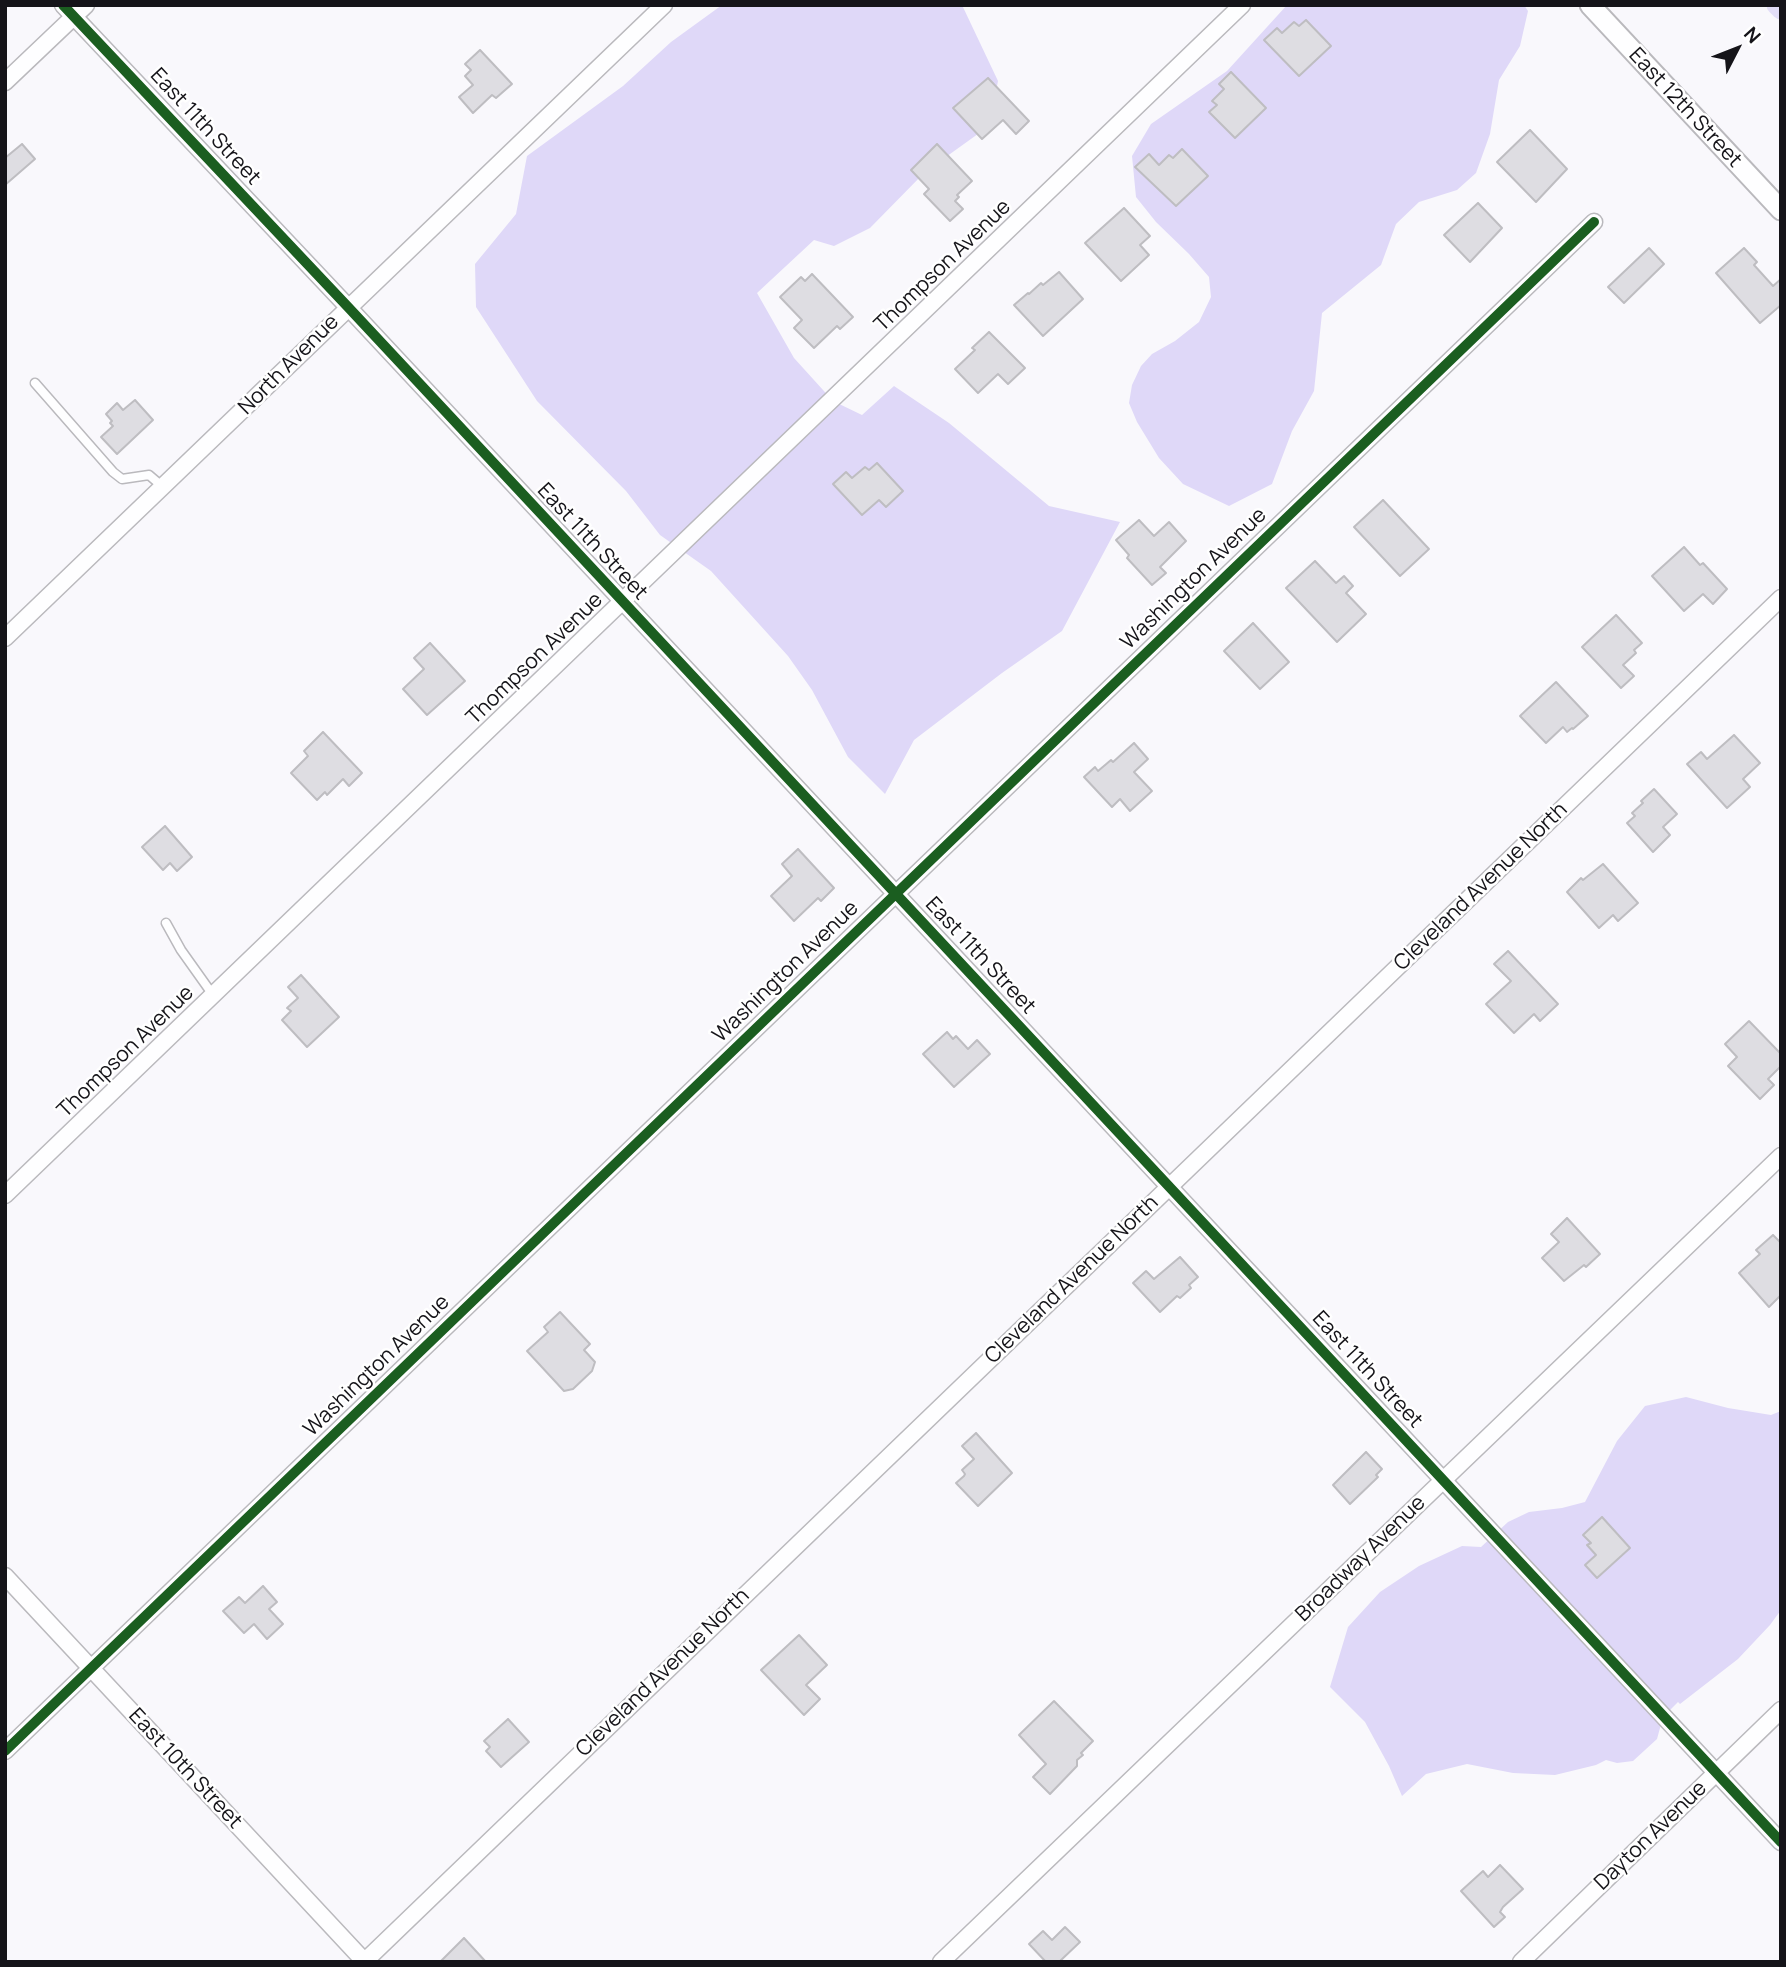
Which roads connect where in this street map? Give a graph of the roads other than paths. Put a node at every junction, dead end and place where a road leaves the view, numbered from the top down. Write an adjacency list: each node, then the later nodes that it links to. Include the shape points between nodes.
1 (664, 5): 8 (street, North Avenue)
2 (1242, 5): 12 (street, Thompson Avenue)
3 (1590, 5): 6 (street, East 12th Street)
4 (74, 9): 5 (street); 8 (street, East 11th Street)
5 (5, 82)
6 (1781, 210)
7 (1594, 222): 14 (street, Washington Avenue)
8 (348, 307): 10 (street, North Avenue); 12 (street, East 11th Street)
9 (35, 383): 10 (lane, via 113,472 122,479 149,475)
10 (163, 487): 13 (street, North Avenue)
11 (1781, 598): 18 (street, Cleveland Avenue North)
12 (622, 602): 14 (street, East 11th Street); 16 (street, Thompson Avenue)
13 (5, 638)
14 (895, 893): 18 (street, East 11th Street); 22 (street, Washington Avenue)
15 (166, 923): 16 (lane)
16 (213, 995): 19 (street, Thompson Avenue)
17 (1781, 1156): 20 (street, Broadway Avenue)
18 (1169, 1187): 20 (street, East 11th Street); 27 (street, Cleveland Avenue North)
19 (5, 1195)
20 (1443, 1480): 25 (street, East 11th Street); 28 (street, Broadway Avenue)
21 (5, 1576): 22 (street, East 10th Street)
22 (92, 1668): 24 (street, Washington Avenue); 27 (street, East 10th Street)
23 (1781, 1710): 25 (street, Dayton Avenue)
24 (5, 1751)
25 (1716, 1772): 26 (street, East 11th Street); 29 (street, Dayton Avenue)
26 (1781, 1842)
27 (364, 1961)
28 (941, 1962)
29 (1521, 1962)

